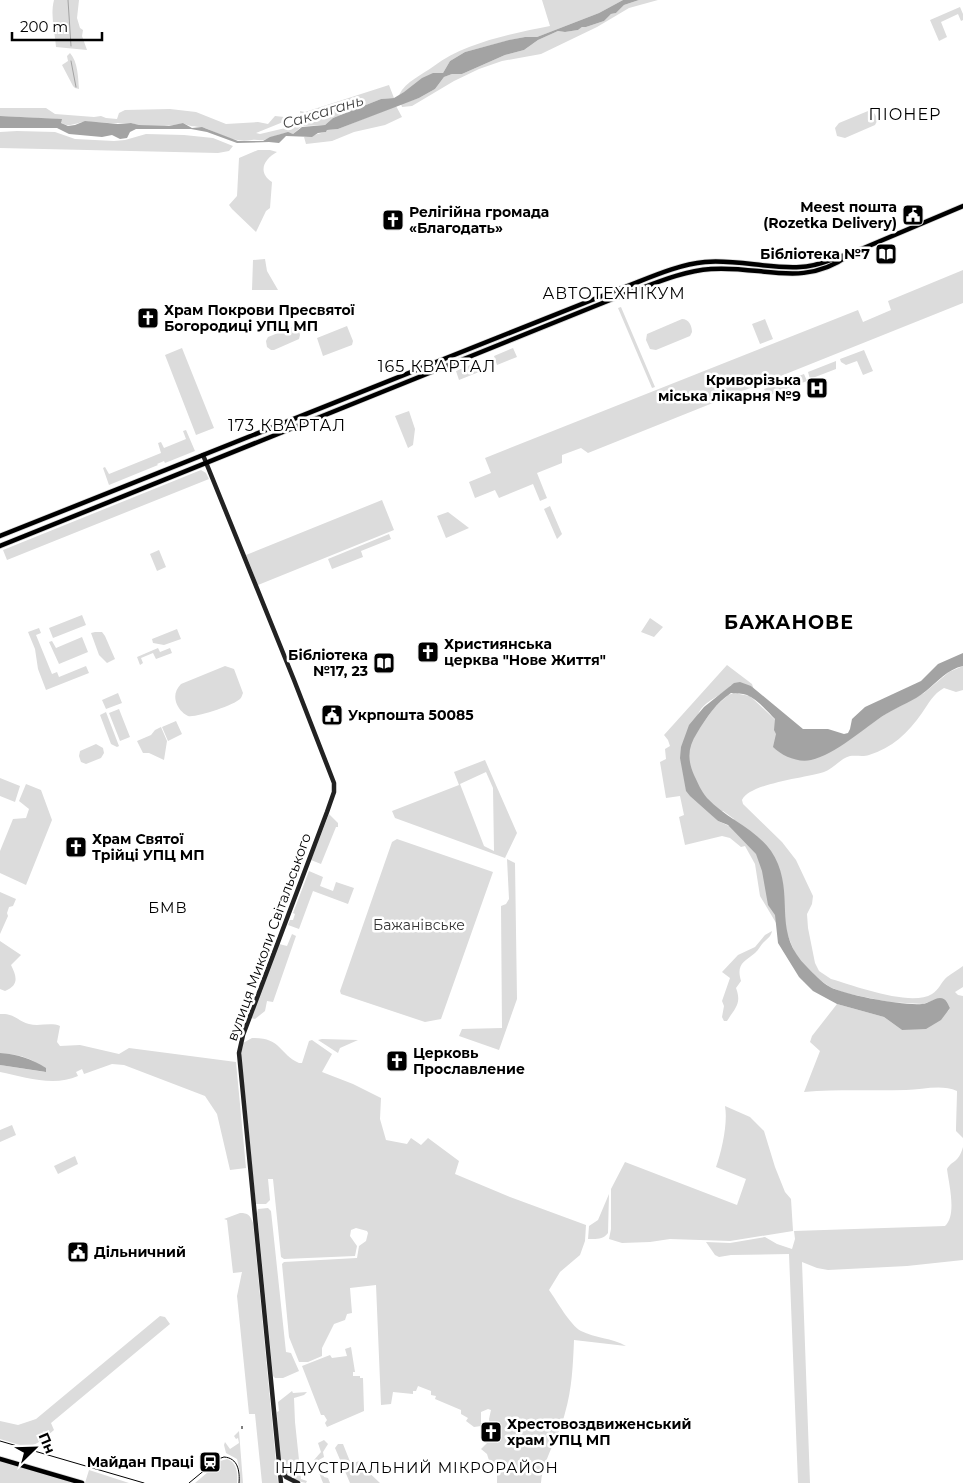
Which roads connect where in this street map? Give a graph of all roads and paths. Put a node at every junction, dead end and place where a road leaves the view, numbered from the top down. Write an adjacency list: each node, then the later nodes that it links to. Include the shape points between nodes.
1 (963, 206): 2 (main road)
2 (852, 253): 3 (main road, via 802,268 721,262 690,265); 4 (main road, via 826,269 804,274 722,269 692,272)
3 (606, 294): 4 (main road); 5 (main road)
4 (609, 301): 6 (main road)
5 (421, 368): 6 (main road); 7 (main road)
6 (424, 375): 8 (main road)
7 (202, 455): 8 (main road, вулиця Миколи Світальського); 9 (main road)
8 (206, 463): 10 (main road); 14 (main road, вулиця Миколи Світальського, via 335,786 238,1053)
9 (41, 520): 10 (main road); 11 (main road)
10 (44, 528): 12 (main road)
11 (0, 536)
12 (0, 546)
13 (0, 1459): 15 (main road)
14 (280, 1469): 16 (main road, вулиця Миколи Світальського); 17 (main road, via 286,1477)
15 (82, 1483)
16 (281, 1483)
17 (298, 1483)

